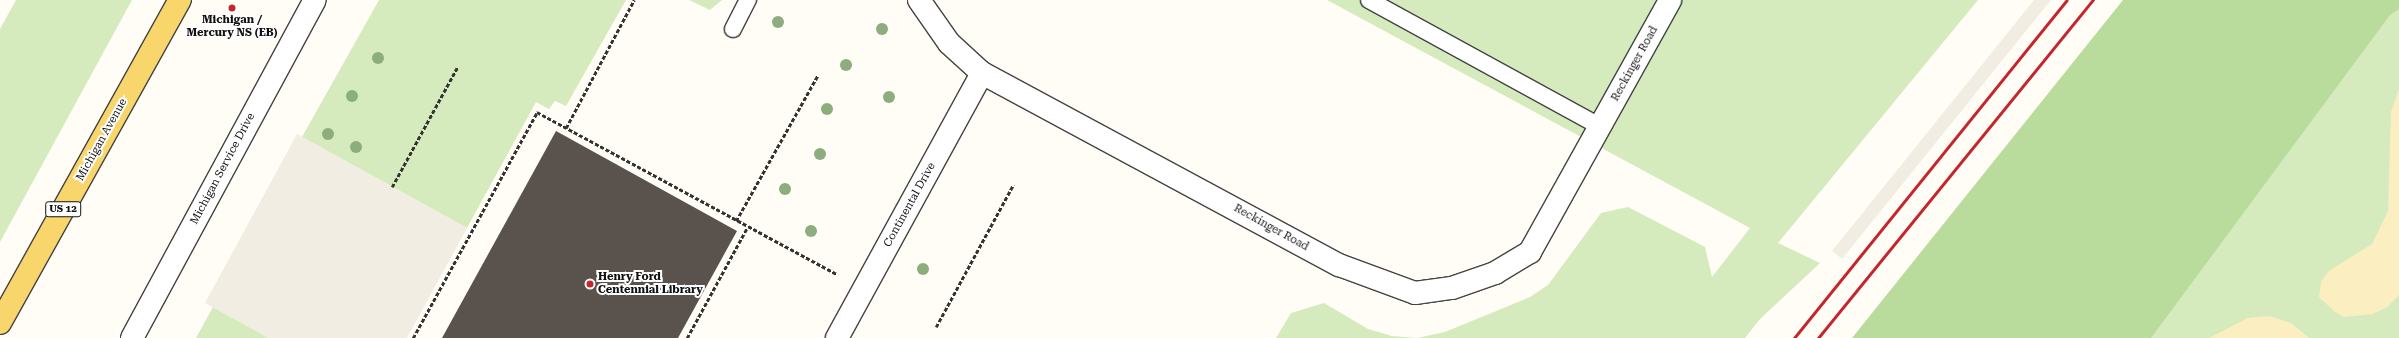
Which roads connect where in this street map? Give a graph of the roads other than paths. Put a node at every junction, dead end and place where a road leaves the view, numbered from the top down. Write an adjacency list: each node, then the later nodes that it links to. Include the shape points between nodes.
1 (180, 0): 10 (main road, Michigan Avenue / US 12)
2 (315, 0): 11 (street, Michigan Service Drive)
3 (748, 0): 7 (lane)
4 (919, 0): 8 (street, Reckinger Road, via 949,43)
5 (1369, 0): 9 (lane)
6 (1670, 0): 9 (street, Reckinger Road)
7 (733, 29)
8 (982, 73): 9 (street, Reckinger Road, via 1339,265 1415,293 1452,288 1495,273 1530,252); 12 (street, Continental Drive)
9 (1601, 127)
10 (0, 323)
11 (132, 338)
12 (837, 338)

